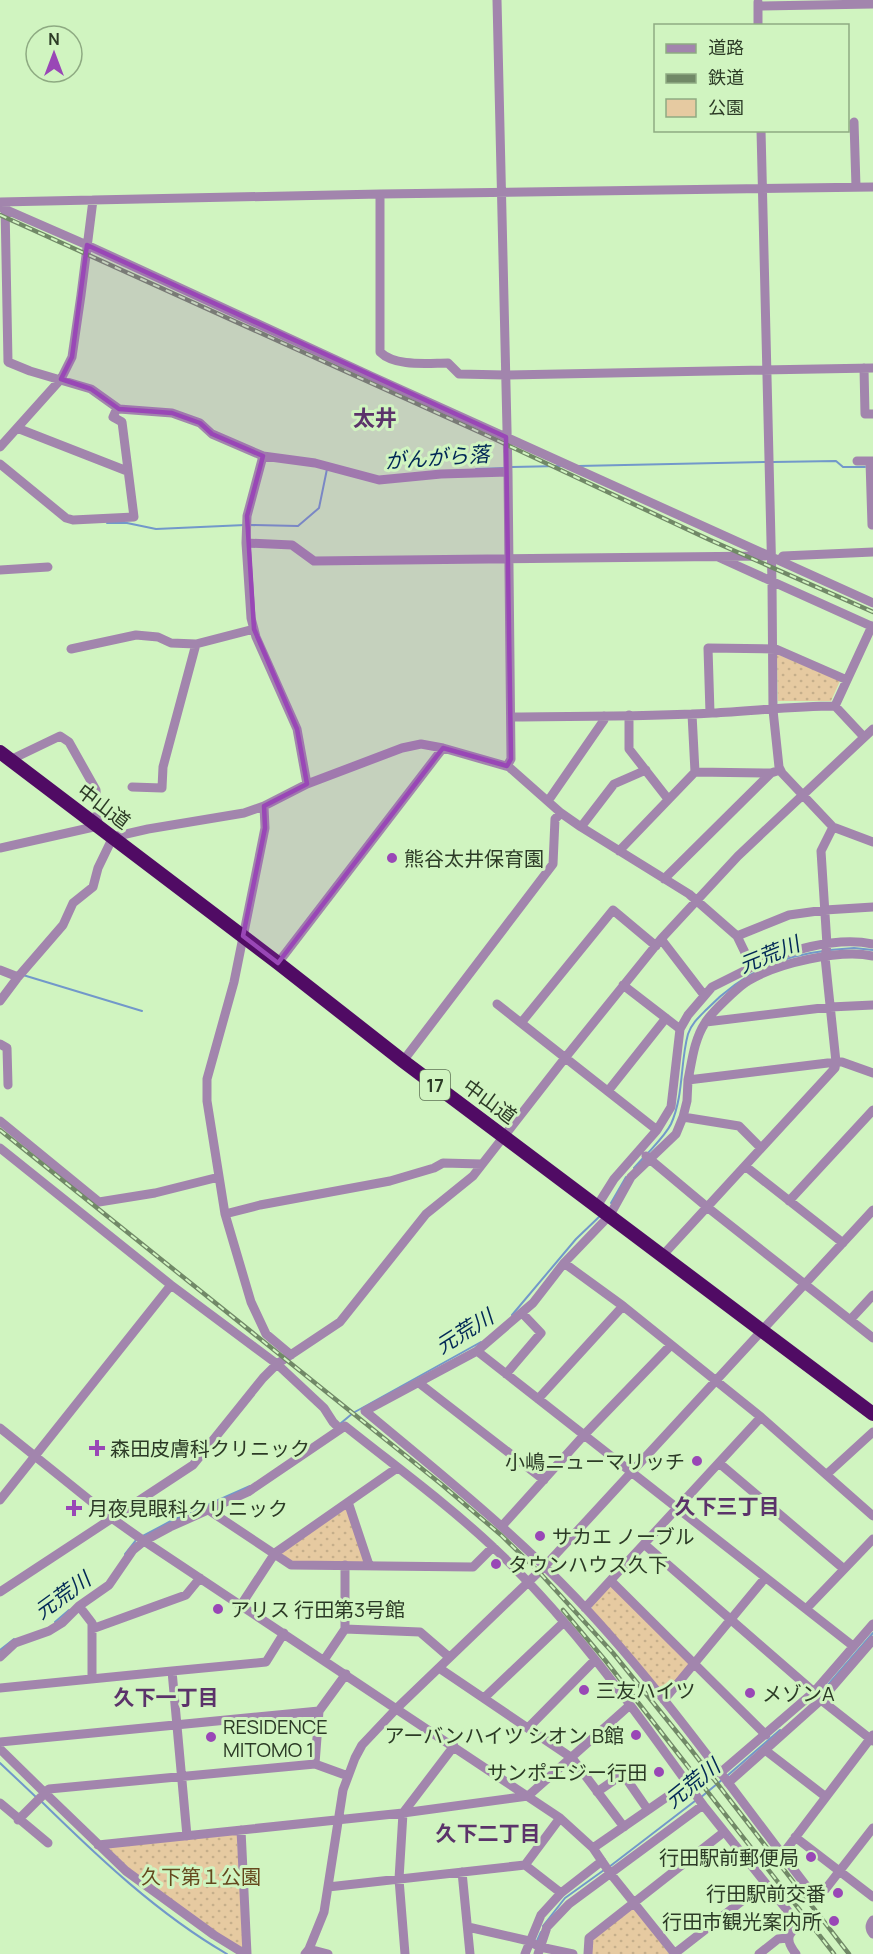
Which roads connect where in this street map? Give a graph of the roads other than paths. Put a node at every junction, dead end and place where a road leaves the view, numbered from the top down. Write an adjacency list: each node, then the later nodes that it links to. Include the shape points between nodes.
1 (497, 0): 11 (street)
2 (854, 2): 3 (street); 4 (street)
3 (758, 3): 5 (street)
4 (873, 4)
5 (758, 24)
6 (854, 122): 8 (street)
7 (761, 132): 10 (street)
8 (856, 187): 9 (street); 10 (street)
9 (873, 187)
10 (762, 189): 11 (street); 18 (street)
11 (501, 193): 12 (street); 19 (street)
12 (380, 194): 13 (street); 19 (street, via 380,352 402,362 448,363 459,374)
13 (93, 200): 14 (street); 16 (street)
14 (2, 205): 15 (street); 16 (street)
15 (3, 236): 20 (street, via 8,362)
16 (87, 245): 20 (street, via 72,357); 24 (street)
17 (869, 368): 18 (street); 22 (street, via 865,414)
18 (766, 369): 19 (street); 37 (street)
19 (505, 375): 24 (street)
20 (61, 379): 21 (street, via 91,389); 23 (street)
21 (117, 408): 26 (street, via 172,413); 30 (street, via 113,417 122,422)
22 (873, 414)
23 (17, 428): 25 (street); 30 (street)
24 (506, 437): 31 (street); 37 (street)
25 (0, 447)
26 (263, 456): 31 (street, via 314,463 379,480); 34 (street, via 247,516)
27 (857, 461): 28 (street)
28 (871, 461): 32 (street)
29 (0, 464): 30 (street, via 73,520 134,517)
30 (127, 471)
31 (508, 472): 38 (street)
32 (873, 525): 33 (street)
33 (873, 535)
34 (246, 543): 38 (street, via 292,545 314,561); 44 (street)
35 (873, 552): 37 (street)
36 (713, 555): 37 (street); 38 (street); 41 (street)
37 (775, 558): 41 (street); 42 (street)
38 (509, 559): 55 (street)
39 (48, 567): 40 (street)
40 (0, 570)
41 (772, 582): 43 (street); 47 (street)
42 (873, 603)
43 (872, 627): 48 (street)
44 (254, 629): 45 (street); 64 (street, via 297,729)
45 (196, 644): 46 (street, via 136,635); 65 (street, via 163,767 162,788)
46 (71, 648)
47 (771, 648): 48 (street); 50 (street); 51 (street, via 708,648)
48 (847, 680): 49 (street)
49 (835, 706): 50 (street); 57 (street)
50 (773, 710): 51 (street); 62 (street)
51 (710, 713): 52 (street)
52 (692, 714): 54 (street); 63 (street)
53 (604, 716): 54 (street); 55 (street); 68 (street)
54 (628, 716): 61 (street, via 629,748)
55 (511, 717): 60 (street, via 511,759)
56 (873, 729): 57 (street)
57 (864, 738): 66 (street)
58 (443, 748): 60 (street); 64 (street, via 421,744 402,748); 89 (street)
59 (5, 756): 71 (highway, 中山道 / 17); 71 (street, via 60,736 69,742 96,790)
60 (507, 766): 68 (street)
61 (646, 770): 67 (street); 72 (street, via 614,784)
62 (775, 771): 63 (street); 66 (street); 78 (street)
63 (695, 772): 67 (street)
64 (307, 784): 69 (street)
65 (132, 787)
66 (803, 795): 73 (street); 79 (street)
67 (668, 800): 77 (street)
68 (548, 801): 70 (street)
69 (264, 806): 74 (street); 82 (street, via 265,828)
70 (561, 813): 72 (street); 105 (street, via 555,819 553,864)
71 (98, 826): 74 (highway, 中山道 / 17); 76 (street)
72 (581, 827): 77 (street)
73 (833, 827): 75 (street); 81 (street, via 821,850)
74 (112, 837): 82 (highway, 中山道 / 17); 92 (street, via 93,887 73,903 63,925)
75 (873, 842)
76 (0, 848)
77 (618, 851): 78 (street)
78 (664, 879): 79 (street)
79 (696, 900): 83 (street); 84 (street)
80 (873, 907): 81 (street)
81 (825, 910): 83 (street, via 775,920); 86 (street)
82 (243, 936): 89 (highway, 中山道 / 17); 122 (street, via 207,1079)
83 (737, 936): 90 (street)
84 (659, 942): 93 (street); 94 (street); 101 (street, via 613,910)
85 (873, 944): 86 (street)
86 (827, 945): 88 (street); 90 (street, via 797,950)
87 (873, 956): 88 (street)
88 (825, 957): 98 (street); 100 (street, via 800,961 747,982)
89 (279, 963): 105 (highway, 中山道 / 17)
90 (752, 967): 94 (street)
91 (0, 970): 92 (street)
92 (18, 977): 95 (street)
93 (623, 985): 99 (street); 104 (street)
94 (704, 995): 102 (street)
95 (0, 1001)
96 (497, 1004): 101 (street)
97 (873, 1005): 98 (street)
98 (830, 1007): 100 (street); 106 (street)
99 (666, 1018): 102 (street); 110 (street)
100 (706, 1022): 108 (street, via 694,1046)
101 (521, 1023): 104 (street)
102 (680, 1029): 114 (street, via 671,1107)
103 (0, 1044): 109 (street, via 7,1048)
104 (565, 1058): 110 (street); 115 (street)
105 (403, 1061): 115 (highway, 中山道 / 17)
106 (836, 1062): 107 (street); 108 (street); 117 (street, via 835,1068)
107 (873, 1073)
108 (688, 1080): 112 (street)
109 (8, 1084)
110 (608, 1091): 114 (street)
111 (873, 1110): 123 (street)
112 (683, 1117): 117 (street, via 740,1126); 119 (street, via 676,1134)
113 (0, 1121): 122 (street, via 99,1202)
114 (657, 1130): 118 (street)
115 (504, 1135): 120 (street); 124 (highway, 中山道 / 17)
116 (0, 1148): 133 (street)
117 (761, 1148): 121 (street)
118 (640, 1150): 119 (street); 124 (street)
119 (651, 1160): 125 (street); 128 (street, via 630,1177)
120 (482, 1164): 127 (street, via 443,1163 390,1181); 142 (street, via 426,1214 340,1322)
121 (745, 1166): 123 (street); 125 (street)
122 (219, 1177): 127 (street)
123 (789, 1201): 129 (street)
124 (597, 1206): 128 (highway, 中山道 / 17)
125 (707, 1207): 130 (street); 132 (street)
126 (873, 1210): 129 (street)
127 (225, 1214): 142 (street, via 251,1302 266,1334)
128 (610, 1215): 130 (highway, 中山道 / 17); 131 (street)
129 (843, 1243): 132 (street)
130 (663, 1255): 138 (highway, 中山道 / 17)
131 (564, 1263): 135 (street); 136 (street)
132 (805, 1284): 137 (street); 138 (street)
133 (171, 1285): 143 (street); 154 (street)
134 (873, 1295): 137 (street)
135 (623, 1306): 140 (street); 147 (street)
136 (522, 1313): 141 (street); 144 (street, via 541,1333)
137 (850, 1320): 139 (street)
138 (762, 1330): 145 (street); 148 (highway, 中山道 / 17)
139 (873, 1338)
140 (671, 1345): 145 (street); 153 (street)
141 (477, 1351): 144 (street); 146 (street)
142 (291, 1355): 143 (street)
143 (277, 1364): 150 (street); 165 (street, via 193,1465)
144 (506, 1374): 147 (street)
145 (714, 1382): 149 (street); 157 (street)
146 (419, 1383): 159 (street); 166 (street, via 365,1411)
147 (538, 1399): 153 (street)
148 (873, 1414)
149 (760, 1418): 155 (street); 158 (street)
150 (337, 1425): 156 (street, via 345,1426); 162 (street, via 248,1492)
151 (0, 1428): 154 (street)
152 (873, 1432): 158 (street)
153 (585, 1434): 157 (street); 159 (street)
154 (35, 1456): 160 (street); 165 (street)
155 (719, 1462): 163 (street); 175 (street)
156 (397, 1468): 161 (street); 170 (street)
157 (631, 1472): 163 (street); 174 (street)
158 (827, 1474): 164 (street)
159 (544, 1480): 166 (street)
160 (0, 1500)
161 (348, 1502): 171 (street); 173 (street)
162 (207, 1509): 168 (street); 171 (street)
163 (677, 1509): 169 (street); 177 (street)
164 (873, 1516)
165 (113, 1519): 168 (street); 180 (street)
166 (502, 1526): 174 (street)
167 (873, 1539): 175 (street)
168 (144, 1541): 176 (street); 182 (street, via 133,1550 109,1585)
169 (644, 1544): 178 (street); 185 (street)
170 (493, 1547): 173 (street, via 473,1567); 179 (street)
171 (275, 1553): 172 (street, via 291,1564); 181 (street)
172 (345, 1565): 173 (street); 189 (street)
173 (369, 1565)
174 (545, 1566): 179 (street); 183 (street)
175 (844, 1569): 184 (street)
176 (200, 1578): 181 (street); 188 (street, via 186,1595)
177 (765, 1578): 184 (street); 185 (street)
178 (611, 1581): 183 (street); 197 (street)
179 (528, 1582): 186 (street); 194 (street)
180 (0, 1592)
181 (241, 1605): 190 (street)
182 (79, 1606): 188 (street); 193 (street, via 50,1631 15,1643)
183 (585, 1608): 205 (street)
184 (806, 1609): 192 (street)
185 (730, 1620): 197 (street); 203 (street)
186 (564, 1622): 196 (street); 204 (street)
187 (873, 1624): 192 (street)
188 (92, 1629): 201 (street)
189 (345, 1629): 194 (street, via 420,1632); 195 (street)
190 (284, 1633): 195 (street); 199 (street, via 266,1662)
191 (873, 1640): 206 (street)
192 (853, 1646): 203 (street)
193 (0, 1657)
194 (449, 1657): 198 (street)
195 (324, 1660): 200 (street)
196 (595, 1660): 207 (street); 211 (street)
197 (694, 1663): 205 (street); 212 (street)
198 (439, 1668): 204 (street); 208 (street)
199 (171, 1671): 201 (street); 210 (street)
200 (346, 1674): 208 (street); 209 (street)
201 (92, 1678): 202 (street)
202 (0, 1688)
203 (814, 1692): 206 (street); 212 (street)
204 (484, 1698): 211 (street)
205 (664, 1700): 220 (street)
206 (821, 1700): 213 (street); 217 (street)
207 (630, 1705): 218 (street); 223 (street)
208 (397, 1708): 215 (street); 222 (street, via 362,1745)
209 (319, 1711): 210 (street); 219 (street)
210 (177, 1725): 214 (street); 221 (street)
211 (528, 1728): 218 (street)
212 (765, 1735): 220 (street)
213 (872, 1738): 227 (street)
214 (0, 1742)
215 (454, 1746): 226 (street); 232 (street)
216 (0, 1749): 228 (street)
217 (765, 1750): 224 (street); 227 (street)
218 (572, 1758): 225 (street); 226 (street)
219 (315, 1764): 221 (street); 222 (street)
220 (720, 1773): 224 (street)
221 (182, 1776): 228 (street, via 50,1789); 240 (street)
222 (348, 1776): 235 (street)
223 (687, 1783): 230 (street); 231 (street)
224 (728, 1783): 245 (street)
225 (597, 1792): 231 (street, via 623,1774); 236 (street)
226 (528, 1796): 232 (street); 233 (street)
227 (826, 1797): 241 (street)
228 (40, 1798): 234 (street); 243 (street)
229 (0, 1803): 234 (street)
230 (704, 1805): 239 (street); 250 (street)
231 (648, 1810): 236 (street)
232 (403, 1813): 235 (street); 251 (street)
233 (560, 1818): 244 (street); 247 (street)
234 (18, 1820): 242 (street)
235 (338, 1820): 238 (street); 253 (street)
236 (624, 1827): 244 (street)
237 (873, 1828): 248 (street)
238 (241, 1830): 240 (street); 264 (street)
239 (724, 1832): 252 (street); 256 (street)
240 (187, 1836): 243 (street)
241 (795, 1837): 245 (street); 248 (street)
242 (48, 1844)
243 (98, 1845): 264 (street, via 126,1871)
244 (593, 1848): 246 (street)
245 (782, 1855): 248 (street, via 817,1900)
246 (602, 1861): 250 (street); 254 (street)
247 (525, 1865): 249 (street); 254 (street)
248 (839, 1871): 255 (street)
249 (462, 1872): 251 (street); 258 (street)
250 (610, 1873): 256 (street); 263 (street, via 547,1927)
251 (399, 1879): 253 (street); 266 (street)
252 (765, 1883): 260 (street, via 799,1925); 271 (street)
253 (328, 1887): 262 (street, via 324,1912)
254 (561, 1893): 261 (street, via 541,1915)
255 (873, 1897)
256 (635, 1904): 270 (street, via 589,1938); 271 (street)
257 (873, 1920): 259 (street)
258 (468, 1927): 261 (street); 267 (street)
259 (873, 1934)
260 (787, 1938): 272 (street, via 778,1939); 273 (street)
261 (529, 1941): 263 (street); 268 (street)
262 (307, 1951): 265 (street)
263 (539, 1951): 269 (street)
264 (246, 1954)
265 (328, 1954)
266 (405, 1954)
267 (470, 1954)
268 (525, 1954)
269 (573, 1954)
270 (588, 1954)
271 (675, 1954)
272 (759, 1954)
273 (796, 1954)

